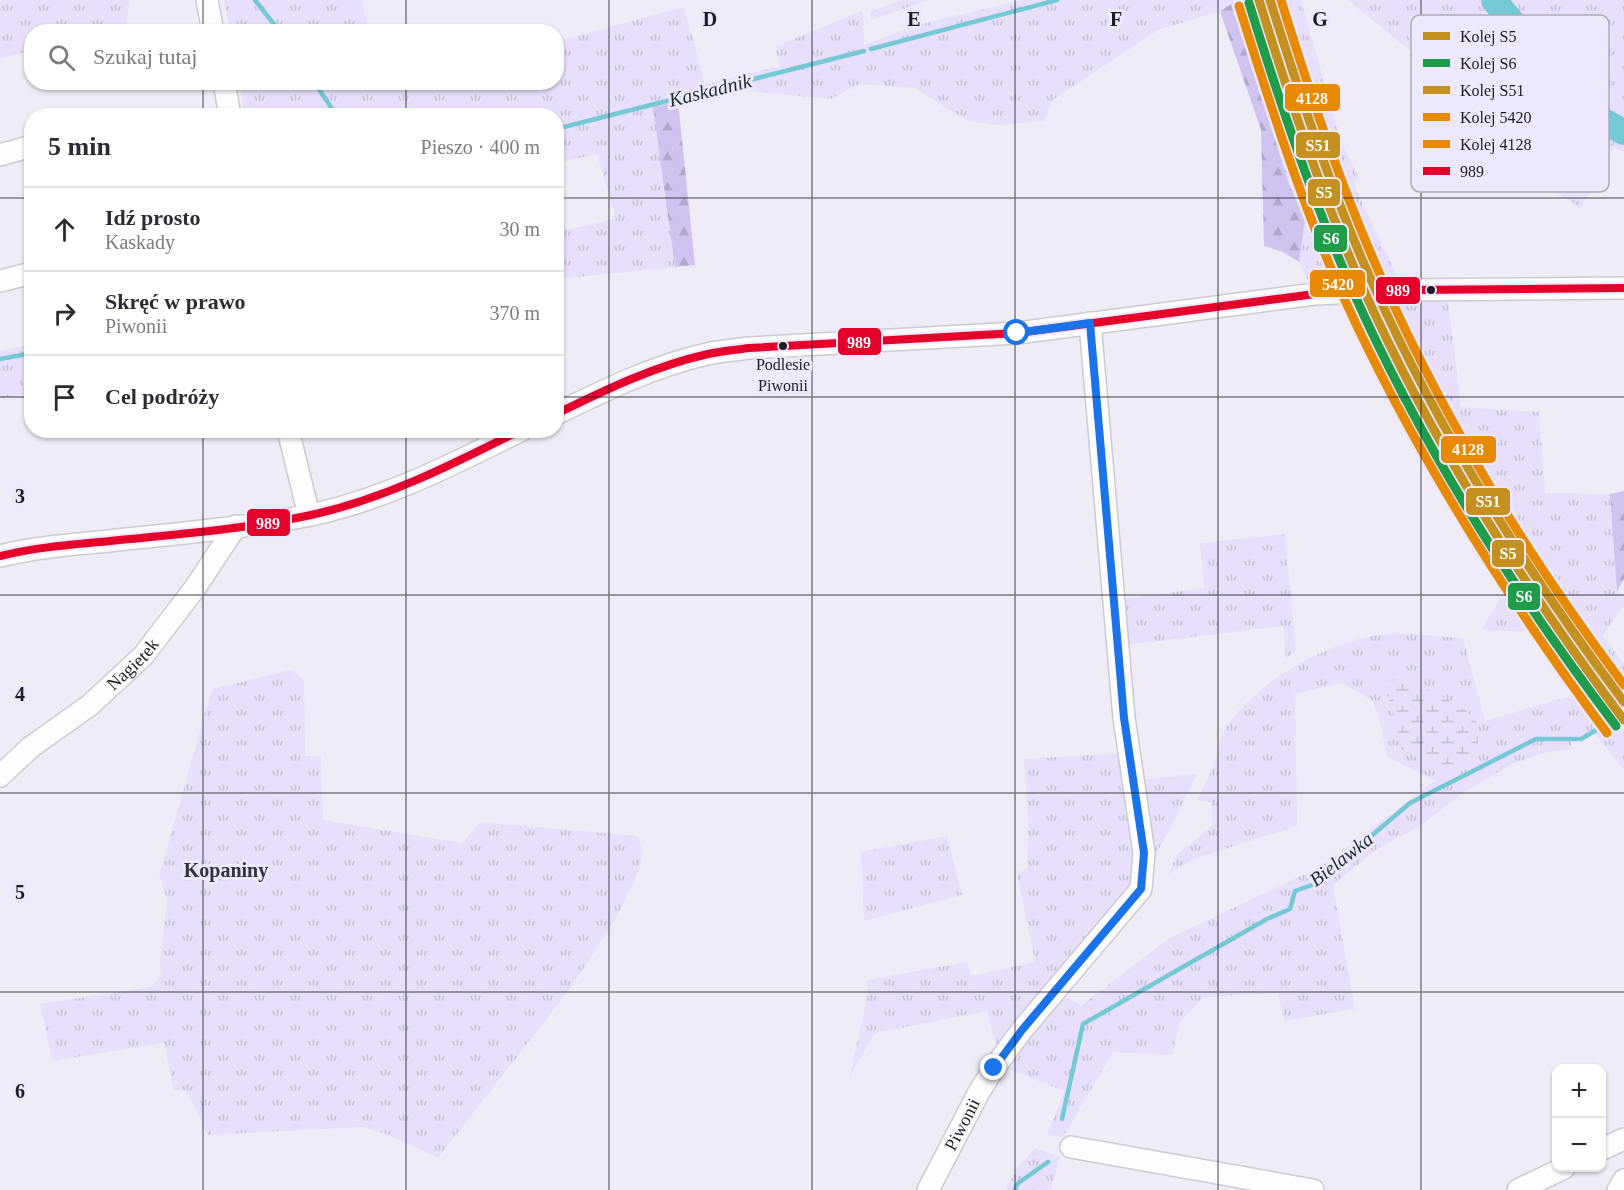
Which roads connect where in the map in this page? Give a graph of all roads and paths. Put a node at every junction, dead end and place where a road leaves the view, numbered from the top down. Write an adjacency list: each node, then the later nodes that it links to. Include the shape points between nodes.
1 (207, 0): 2 (street)
2 (212, 24)
3 (225, 90): 4 (street)
4 (229, 108)
5 (24, 148): 6 (street)
6 (0, 155)
7 (24, 275): 8 (street)
8 (0, 281)
9 (1624, 288): 10 (street, via 1315,294)
10 (1090, 323): 11 (street, via 1017,333 749,348 708,354 638,375); 23 (street, Piwonii, via 1124,718 1144,853 1141,889 994,1068)
11 (564, 410)
12 (290, 438): 14 (street)
13 (505, 438): 14 (street, via 399,489)
14 (309, 515): 15 (street)
15 (236, 526): 16 (street); 17 (street, Nagietek, via 143,657)
16 (0, 556)
17 (0, 776)
18 (1624, 1139): 20 (street)
19 (1071, 1147): 24 (street)
20 (1606, 1147)
21 (1554, 1172): 25 (street)
22 (1624, 1180): 26 (street)
23 (928, 1190)
24 (1313, 1190)
25 (1518, 1190)
26 (1618, 1190)

